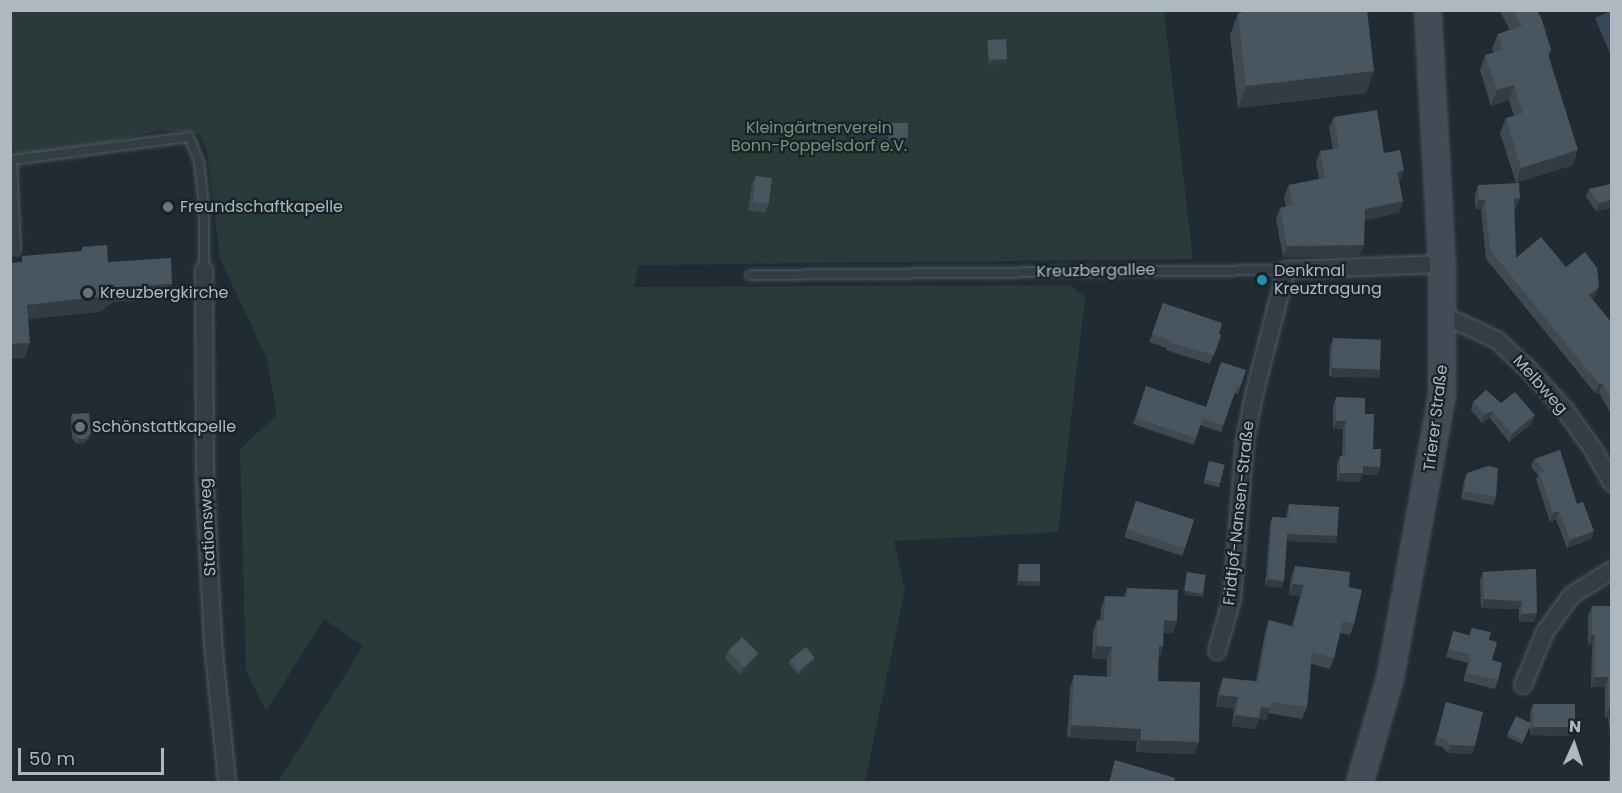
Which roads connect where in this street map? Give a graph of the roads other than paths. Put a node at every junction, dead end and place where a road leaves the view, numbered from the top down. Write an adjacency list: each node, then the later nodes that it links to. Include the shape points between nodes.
1 (1428, 10): 3 (street, Trierer Straße)
2 (16, 250): 4 (lane, via 12,160 189,137 200,162)
3 (1442, 264): 5 (street, Kreuzbergallee); 7 (street, Trierer Straße)
4 (204, 270): 12 (street, Stationsweg, via 205,483 213,643)
5 (1286, 270): 6 (lane, Kreuzbergallee); 10 (street, Fridtjof-Nansen-Straße, via 1245,440 1232,599)
6 (750, 275)
7 (1443, 315): 8 (street, Melbweg, via 1497,340 1529,370 1587,441); 13 (street, Trierer Straße, via 1442,396 1437,435 1390,679)
8 (1611, 483)
9 (1611, 570): 11 (street, via 1572,595 1545,632)
10 (1217, 651)
11 (1522, 685)
12 (227, 783)
13 (1360, 783)

